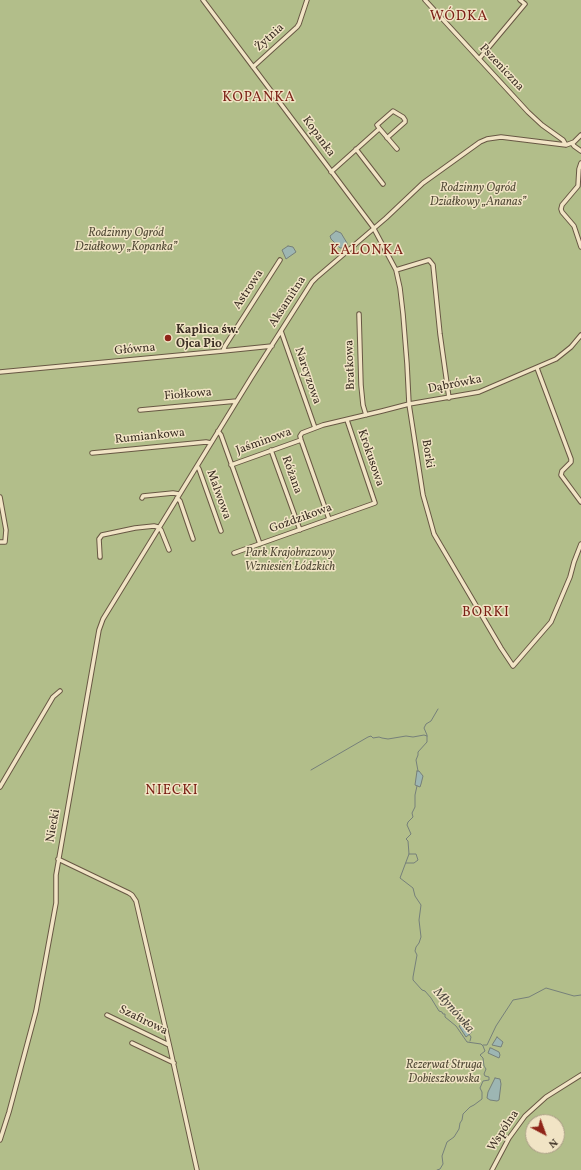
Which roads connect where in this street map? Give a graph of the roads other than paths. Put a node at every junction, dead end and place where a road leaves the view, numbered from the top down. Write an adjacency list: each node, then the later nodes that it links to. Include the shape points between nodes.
1 (203, 0): 8 (street, Kopanka)
2 (307, 0): 8 (street, Żytnia, via 297,27)
3 (425, 0): 6 (street, Pszeniczna)
4 (433, 0): 6 (street)
5 (520, 0): 7 (street, via 525,4)
6 (429, 5): 7 (street, Pszeniczna)
7 (479, 59): 13 (street, Pszeniczna, via 528,112)
8 (253, 67): 18 (street, Kopanka)
9 (379, 129): 11 (street); 11 (street, via 377,125 393,110 405,120 404,124); 14 (street)
10 (581, 135): 12 (street)
11 (387, 138): 15 (street)
12 (572, 143): 13 (street, Aksamitna); 16 (street)
13 (566, 144): 20 (street, Aksamitna, via 501,137 482,141 423,183)
14 (356, 149): 18 (street); 19 (street)
15 (397, 149)
16 (581, 151)
17 (581, 163): 21 (street, via 578,186 561,209 573,224)
18 (331, 172): 20 (street, Kopanka)
19 (383, 184)
20 (374, 229): 23 (street, Borki); 25 (street, Aksamitna, via 313,281)
21 (581, 247)
22 (280, 260): 28 (street, Astrowa)
23 (396, 270): 31 (street, via 429,260 433,265); 33 (street, Borki, via 408,364)
24 (359, 314): 35 (street, Bratkowa, via 360,385)
25 (281, 331): 27 (street, Aksamitna); 37 (street, Narcyzowa)
26 (581, 335): 29 (street, Dąbrówka, via 566,352)
27 (272, 346): 28 (street, Główna); 32 (street, Aksamitna)
28 (223, 351): 30 (street, Główna)
29 (537, 368): 31 (street, Dąbrówka, via 480,392); 48 (street, via 571,459 561,475)
30 (0, 372)
31 (448, 398): 33 (street, Dąbrówka)
32 (237, 401): 34 (street, Fiołkowa); 38 (street, Aksamitna)
33 (409, 404): 35 (street, Dąbrówka); 57 (street, Borki, via 423,495 434,534 513,666 551,622)
34 (140, 410)
35 (366, 415): 36 (street, Jaśminowa)
36 (347, 420): 37 (street, Jaśminowa); 49 (street, Krokusowa)
37 (315, 428): 39 (street, Jaśminowa, via 302,432)
38 (218, 431): 40 (street, Aksamitna); 43 (street)
39 (301, 440): 41 (street, Jaśminowa); 50 (street)
40 (211, 443): 42 (street, Rumiankowa); 44 (street, Aksamitna)
41 (271, 450): 43 (street, Jaśminowa); 53 (street, Różana)
42 (92, 453)
43 (231, 465): 56 (street)
44 (197, 466): 45 (street, Aksamitna); 52 (street, Malwowa)
45 (178, 496): 47 (street, via 173,493); 51 (street, Aksamitna); 54 (street)
46 (0, 497): 55 (street, via 6,530 5,542)
47 (142, 498)
48 (581, 502)
49 (375, 503): 50 (street, Goździkowa)
50 (329, 520): 53 (street, Goździkowa)
51 (159, 527): 58 (street); 60 (street, via 135,528 102,535 99,539); 63 (street, Niecki, via 100,625)
52 (221, 530)
53 (300, 530): 56 (street, Goździkowa)
54 (193, 539)
55 (0, 542)
56 (260, 544): 59 (street, Goździkowa)
57 (581, 544)
58 (169, 550)
59 (234, 553)
60 (100, 557)
61 (60, 691): 62 (street, via 53,697)
62 (0, 787)
63 (58, 859): 66 (street, via 130,893 136,901); 69 (street, Niecki, via 56,903 36,1011)
64 (107, 1015): 66 (street, Szafirowa)
65 (132, 1043): 67 (street)
66 (170, 1045): 67 (street)
67 (174, 1063): 70 (street)
68 (581, 1075): 71 (street, Wspólna, via 539,1103 519,1123)
69 (0, 1140)
70 (197, 1170)
71 (492, 1170)

